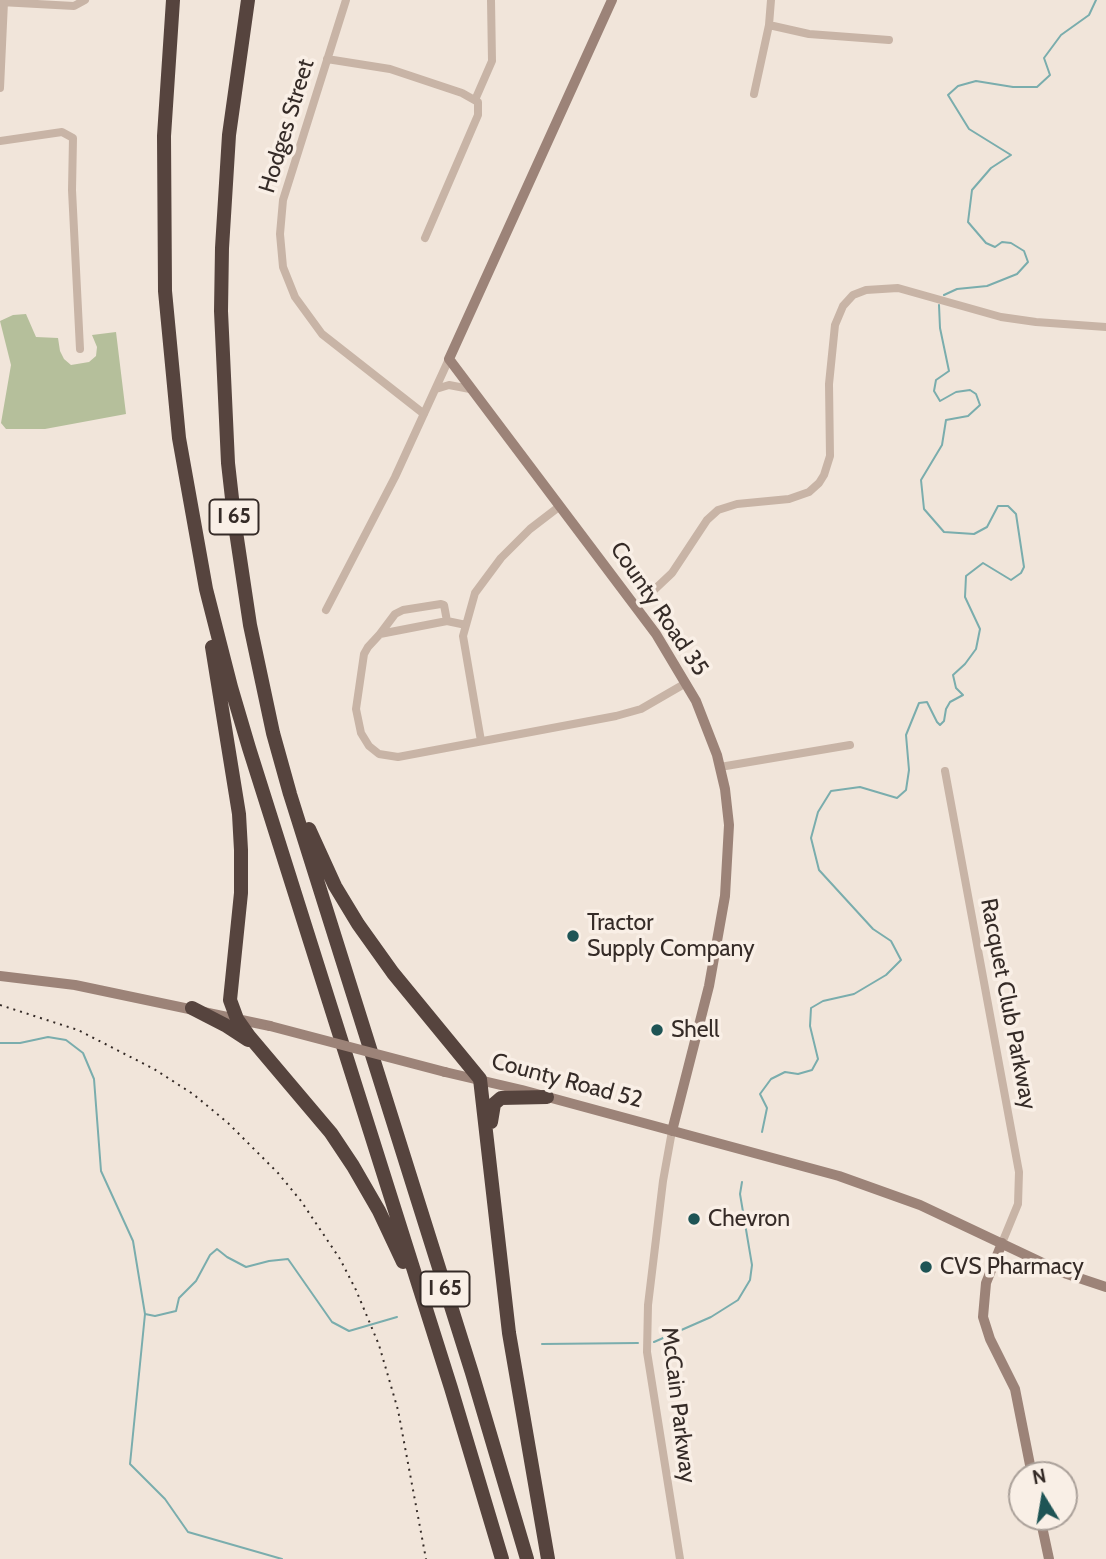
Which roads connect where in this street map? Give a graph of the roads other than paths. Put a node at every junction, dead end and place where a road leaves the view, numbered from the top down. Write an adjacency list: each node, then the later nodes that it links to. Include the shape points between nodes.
1 (85, 0): 8 (street, via 74,6)
2 (173, 0): 23 (highway, I 65, via 163,136 163,236 172,383)
3 (248, 0): 31 (highway, I 65, via 225,186 222,342 235,525)
4 (346, 0): 11 (street, Hodges Street)
5 (491, 0): 14 (street, via 493,53)
6 (612, 0): 19 (street)
7 (771, 0): 9 (street)
8 (2, 2): 12 (street)
9 (769, 25): 10 (street, via 828,36); 13 (street)
10 (889, 40)
11 (327, 60): 14 (street, via 390,69); 22 (street, Hodges Street, via 283,200 283,267 295,298 322,334)
12 (0, 88)
13 (754, 94)
14 (475, 100): 16 (street, via 478,115)
15 (0, 141): 18 (street, via 62,132 74,141)
16 (425, 238)
17 (1106, 327): 25 (street, via 1000,317 898,288 853,295 839,314 833,336 830,456 819,483 789,499 718,510 672,573)
18 (80, 349)
19 (449, 359): 20 (street); 21 (street, County Road 35)
20 (436, 390): 21 (street, via 455,385); 22 (street)
21 (473, 390): 24 (street, County Road 35)
22 (424, 414): 26 (street)
23 (189, 502): 38 (highway, via 239,814 242,880 230,1000); 46 (highway, I 65, via 231,687)
24 (560, 506): 25 (street, County Road 35); 28 (street, via 501,558 475,593)
25 (636, 607): 30 (street, County Road 35)
26 (326, 610)
27 (447, 621): 28 (street); 29 (street); 29 (street, via 441,604 403,610)
28 (466, 625): 32 (street, via 463,636)
29 (380, 634): 32 (street, via 364,654 356,709 369,746 390,757)
30 (687, 683): 32 (street, via 641,709); 34 (street, County Road 35)
31 (273, 733): 40 (highway, via 314,842 358,924); 50 (highway, I 65)
32 (481, 741)
33 (850, 745): 34 (street)
34 (720, 767): 42 (street, County Road 35, via 729,825 725,896 709,986)
35 (945, 771): 44 (street, Racquet Club Parkway, via 1019,1172 1018,1204)
36 (0, 976): 37 (street, County Road 52)
37 (192, 1008): 38 (street, County Road 52); 39 (highway)
38 (237, 1019): 39 (highway); 40 (street, County Road 52, bridge)
39 (258, 1048): 46 (highway, via 331,1133 363,1182)
40 (480, 1079): 41 (street, County Road 52); 43 (highway)
41 (547, 1097): 42 (street, County Road 52); 43 (highway, via 501,1098 494,1104)
42 (672, 1131): 44 (street, County Road 52, via 889,1193); 52 (street, McCain Parkway, via 648,1305 646,1352)
43 (495, 1194): 51 (highway, via 509,1333)
44 (1002, 1243): 45 (street, County Road 52); 47 (street, via 986,1283 983,1317 1015,1389)
45 (1106, 1287)
46 (441, 1354): 49 (highway, I 65)
47 (1029, 1461)
48 (1044, 1531): 53 (street)
49 (502, 1559)
50 (527, 1559)
51 (548, 1559)
52 (680, 1559)
53 (1049, 1559)

